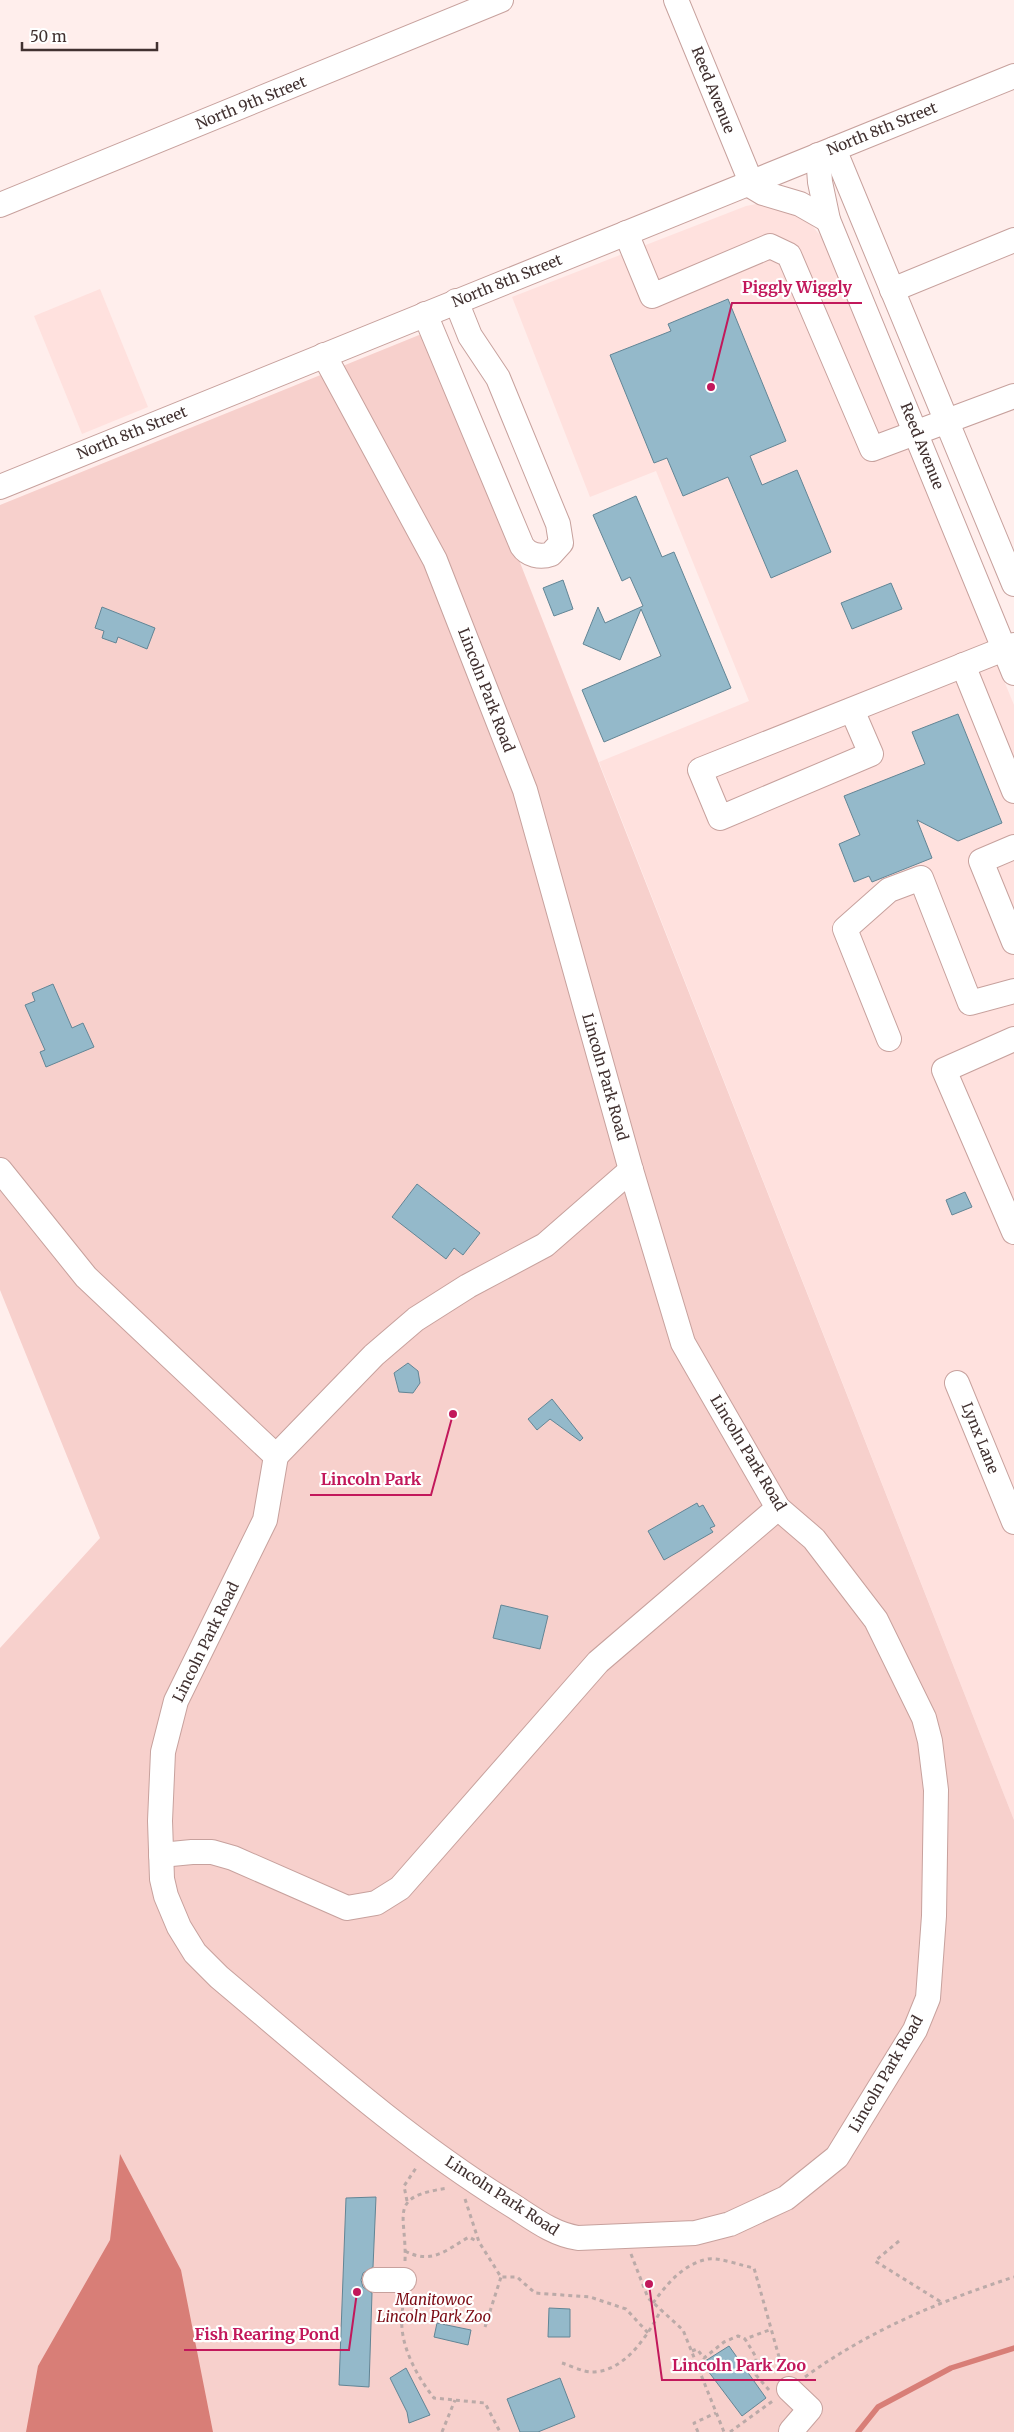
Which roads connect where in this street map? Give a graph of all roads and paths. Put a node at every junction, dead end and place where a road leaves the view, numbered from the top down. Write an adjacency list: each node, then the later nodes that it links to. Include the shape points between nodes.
1 (501, 0): 6 (street, North 9th Street)
2 (676, 0): 5 (street, Reed Avenue)
3 (1014, 76): 4 (street, North 8th Street)
4 (826, 152): 5 (street, North 8th Street); 7 (street, Reed Avenue, via 820,182); 10 (street)
5 (750, 182): 7 (street, via 763,193 800,204); 8 (street, North 8th Street)
6 (0, 205)
7 (828, 220): 16 (street, Reed Avenue)
8 (626, 233): 11 (street, North 8th Street); 16 (street, via 652,296 770,246 789,255 872,450)
9 (1014, 240): 10 (street)
10 (892, 290): 15 (street)
11 (456, 301): 12 (street, North 8th Street); 12 (street, via 470,336 498,378 558,524 561,543 551,554 537,555 522,546)
12 (425, 314): 13 (street, North 8th Street)
13 (324, 355): 17 (street, North 8th Street); 29 (street, Lincoln Park Road, via 435,560 524,790)
14 (1014, 396): 15 (street)
15 (948, 422): 16 (street); 18 (street)
16 (917, 434): 19 (street, Reed Avenue)
17 (0, 487)
18 (1014, 584)
19 (1009, 647): 20 (street); 21 (street, Reed Avenue)
20 (963, 665): 22 (street); 23 (street)
21 (1014, 673)
22 (852, 710): 22 (street, via 700,770 720,818 871,754)
23 (1014, 791)
24 (1014, 847): 25 (street, via 981,862)
25 (1014, 942)
26 (1014, 991): 27 (street, via 970,1003 921,878 889,890 845,928)
27 (889, 1039)
28 (1014, 1040): 31 (street, via 944,1070)
29 (631, 1170): 33 (street, via 545,1245 468,1286 416,1320 374,1355); 34 (street, Lincoln Park Road, via 683,1343)
30 (0, 1171): 33 (street, via 86,1277)
31 (1014, 1232)
32 (957, 1383): 35 (street, Lynx Lane)
33 (276, 1456): 36 (street, Lincoln Park Road, via 265,1520 176,1701 163,1752 160,1789)
34 (778, 1508): 36 (street, via 598,1662 400,1888 376,1903 347,1908 233,1858 212,1852); 41 (street, Lincoln Park Road, via 814,1539 876,1620 924,1718 936,1790 934,1916 928,1998 915,2030 837,2157 786,2198 730,2224 695,2233)
35 (1011, 1508)
36 (162, 1855): 41 (street, Lincoln Park Road, via 166,1896 179,1927 195,1953 219,1977 414,2138 491,2192 560,2235)
37 (425, 2166): 40 (path, via 416,2168 404,2186)
38 (445, 2180): 40 (path, via 450,2187 424,2191)
39 (458, 2194): 43 (path, via 465,2200)
40 (407, 2201): 44 (path, via 402,2212)
41 (625, 2238): 50 (path, via 648,2298)
42 (899, 2241): 49 (path, via 875,2261)
43 (479, 2242): 44 (path, via 469,2237 431,2258); 45 (path)
44 (405, 2251): 48 (path)
45 (501, 2277): 52 (path); 54 (path, via 517,2277 535,2293 590,2297 626,2309)
46 (1014, 2277): 49 (path)
47 (375, 2280): 48 (street)
48 (404, 2280): 59 (path, via 402,2328 408,2352 422,2382 434,2398)
49 (941, 2302): 58 (path, via 886,2326)
50 (653, 2303): 51 (path); 53 (path, via 684,2269 709,2259 754,2268)
51 (661, 2310): 54 (path); 56 (path, via 683,2330)
52 (485, 2327)
53 (772, 2329): 55 (path); 58 (path, via 781,2364)
54 (649, 2334): 57 (path, via 624,2358 604,2370 591,2372)
55 (745, 2339): 56 (path, via 738,2336 724,2342 704,2358 697,2349); 66 (path, via 756,2357 756,2375 775,2398)
56 (692, 2351): 60 (path)
57 (562, 2363)
58 (798, 2382): 61 (street, via 810,2409)
59 (454, 2400): 62 (path); 63 (path, via 485,2403)
60 (716, 2413): 64 (path, via 694,2423); 65 (path)
61 (791, 2430)
62 (442, 2432)
63 (500, 2432)
64 (698, 2432)
65 (724, 2432)
66 (730, 2432)

